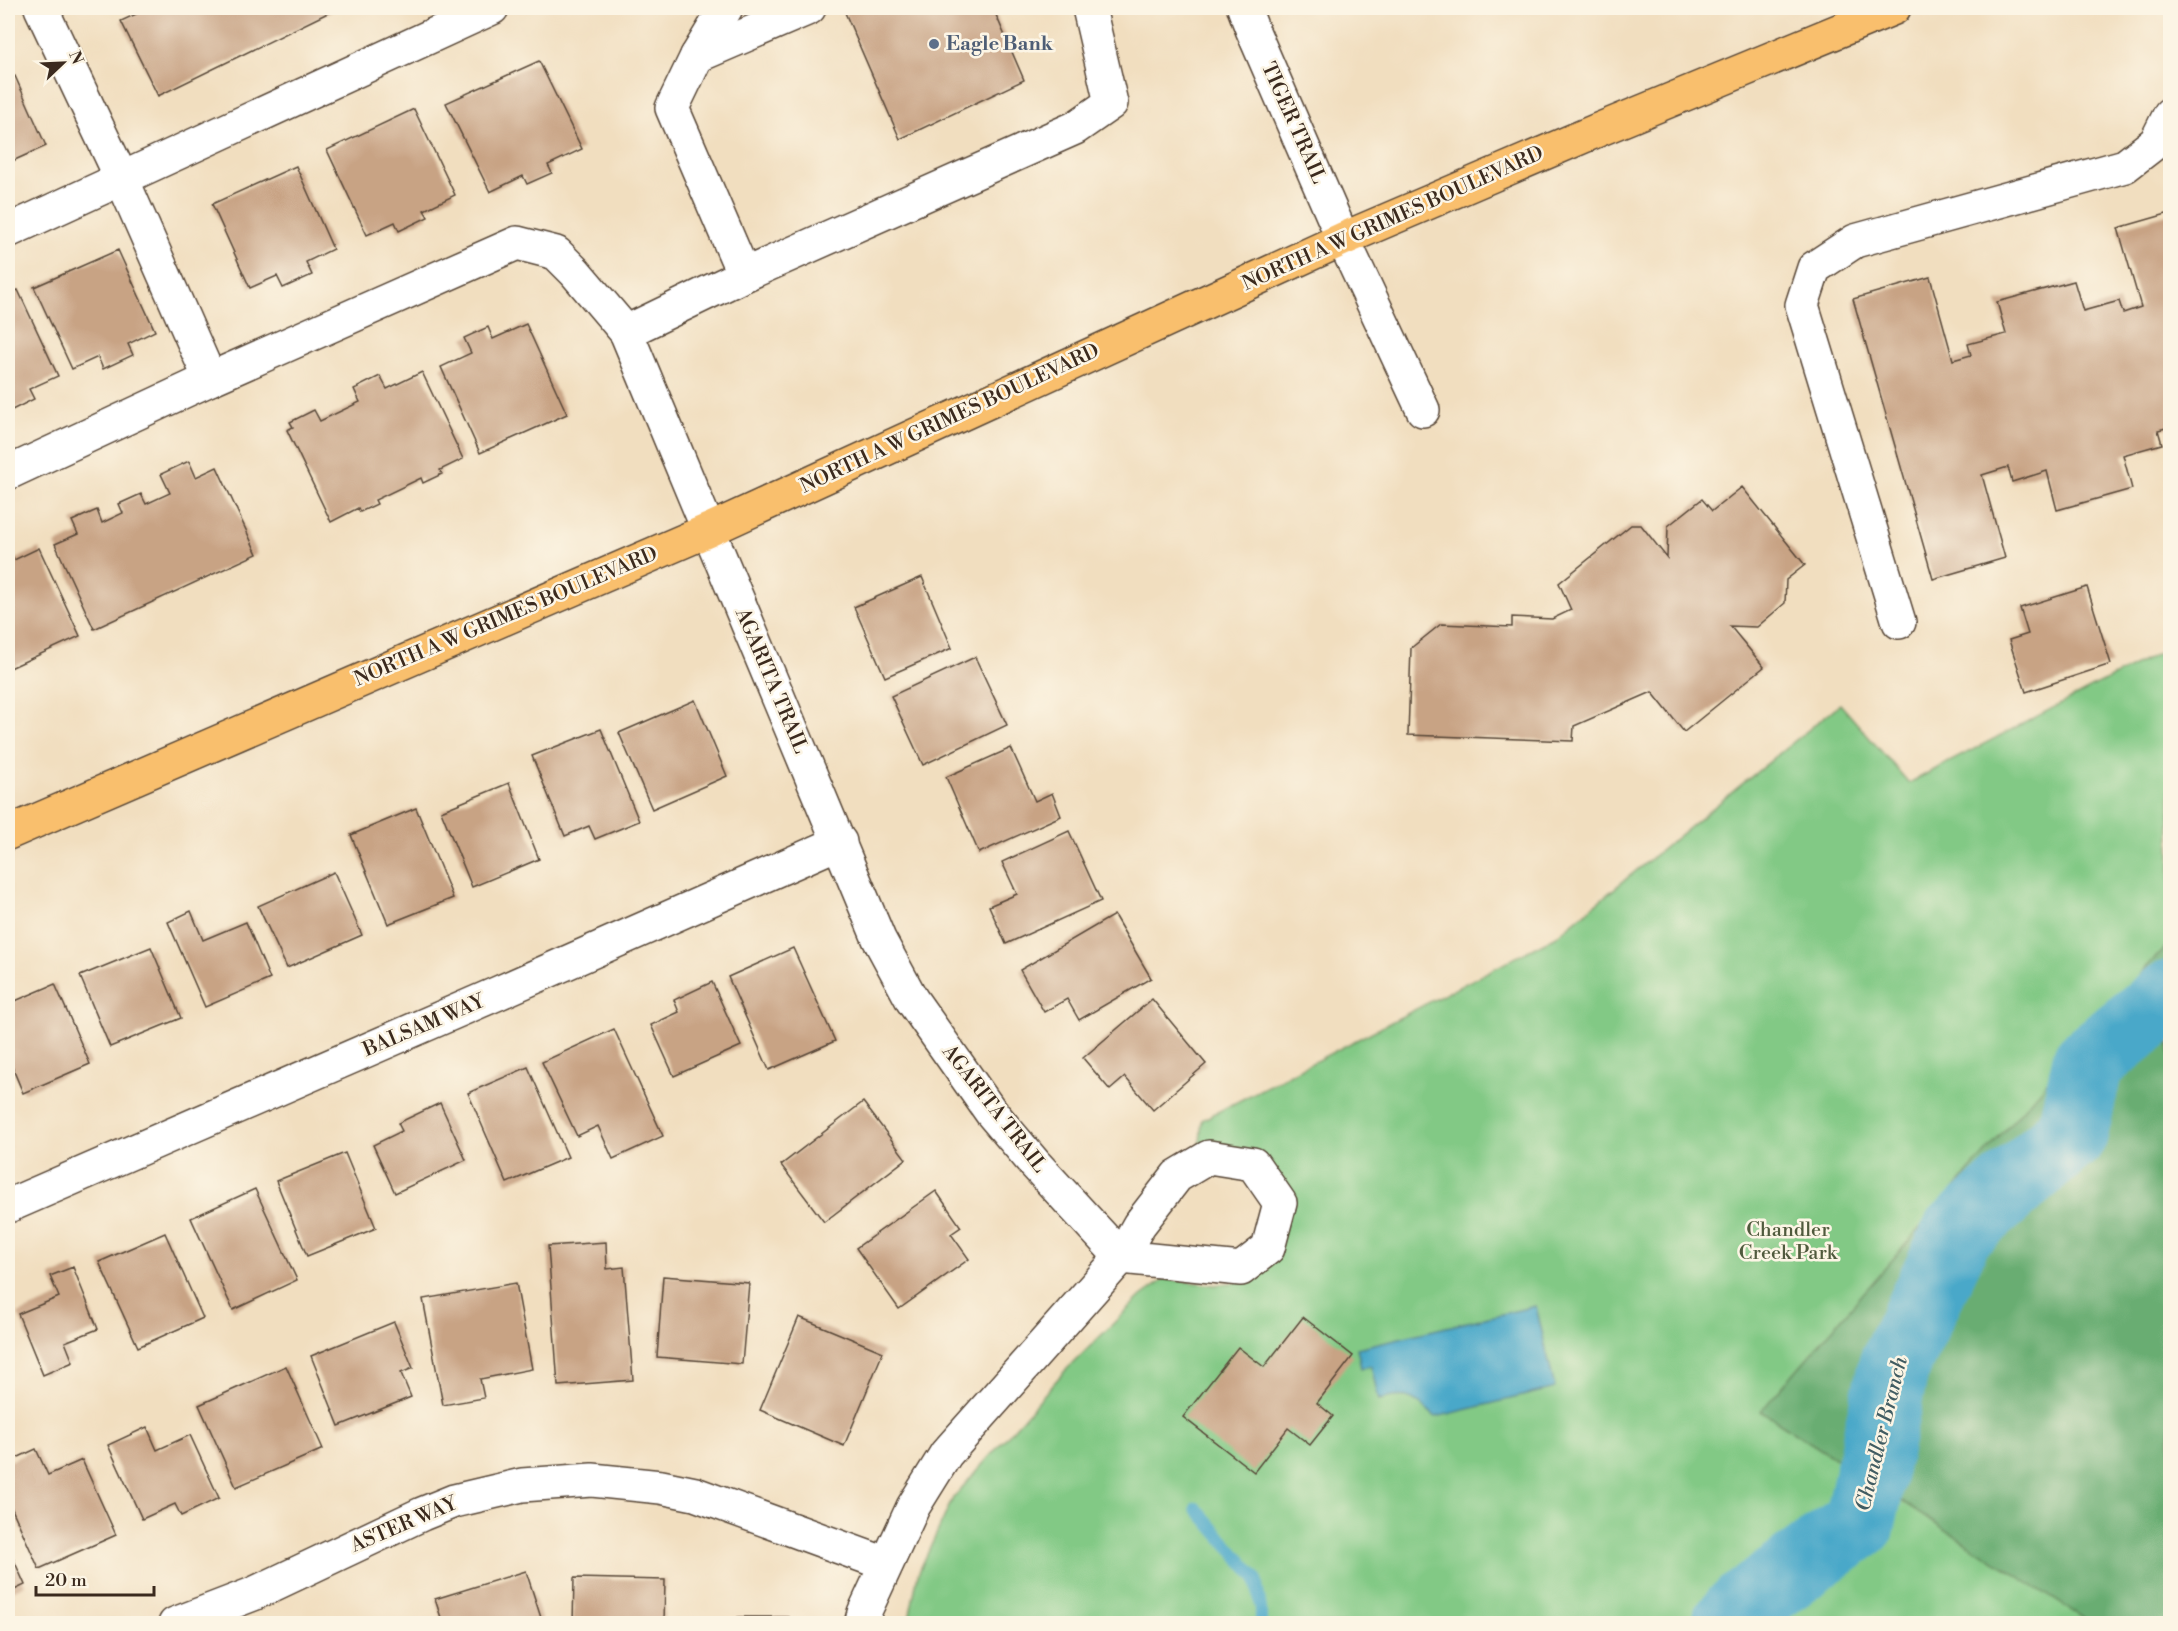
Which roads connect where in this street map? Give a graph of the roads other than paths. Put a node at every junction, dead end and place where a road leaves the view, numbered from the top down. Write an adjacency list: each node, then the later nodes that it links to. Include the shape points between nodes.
1 (40, 8): 10 (street)
2 (492, 8): 10 (street)
3 (809, 8): 8 (street)
4 (1089, 8): 13 (street, via 1111,103 1075,128)
5 (1244, 8): 12 (street, TIGER TRAIL)
6 (1894, 8): 12 (main road, NORTH A W GRIMES BOULEVARD)
7 (730, 12): 8 (street)
8 (697, 56): 13 (street, via 672,108)
9 (2170, 114): 19 (street, via 2156,142 2125,166 1855,241 1814,268 1802,305)
10 (122, 179): 11 (street); 15 (street)
11 (8, 231)
12 (1343, 239): 16 (street, TIGER TRAIL); 18 (main road, NORTH A W GRIMES BOULEVARD)
13 (744, 275): 14 (street)
14 (626, 332): 15 (street, AGARITA TRAIL, via 556,253 517,243); 18 (street, AGARITA TRAIL)
15 (210, 379): 17 (street, AGARITA TRAIL)
16 (1423, 410)
17 (8, 473)
18 (709, 530): 20 (main road, NORTH A W GRIMES BOULEVARD); 21 (street, AGARITA TRAIL)
19 (1899, 622)
20 (8, 834)
21 (840, 842): 22 (street, BALSAM WAY); 23 (street, AGARITA TRAIL, via 879,939 912,1000 991,1112)
22 (8, 1206)
23 (1121, 1257): 23 (street, via 1139,1225 1177,1176 1209,1157 1253,1164 1280,1203 1268,1248 1241,1269); 24 (street, via 946,1454 913,1507)
24 (886, 1564): 25 (street, ASTER WAY, via 672,1489 592,1480 522,1485 454,1501 253,1594); 26 (street)
25 (175, 1623)
26 (861, 1623)

